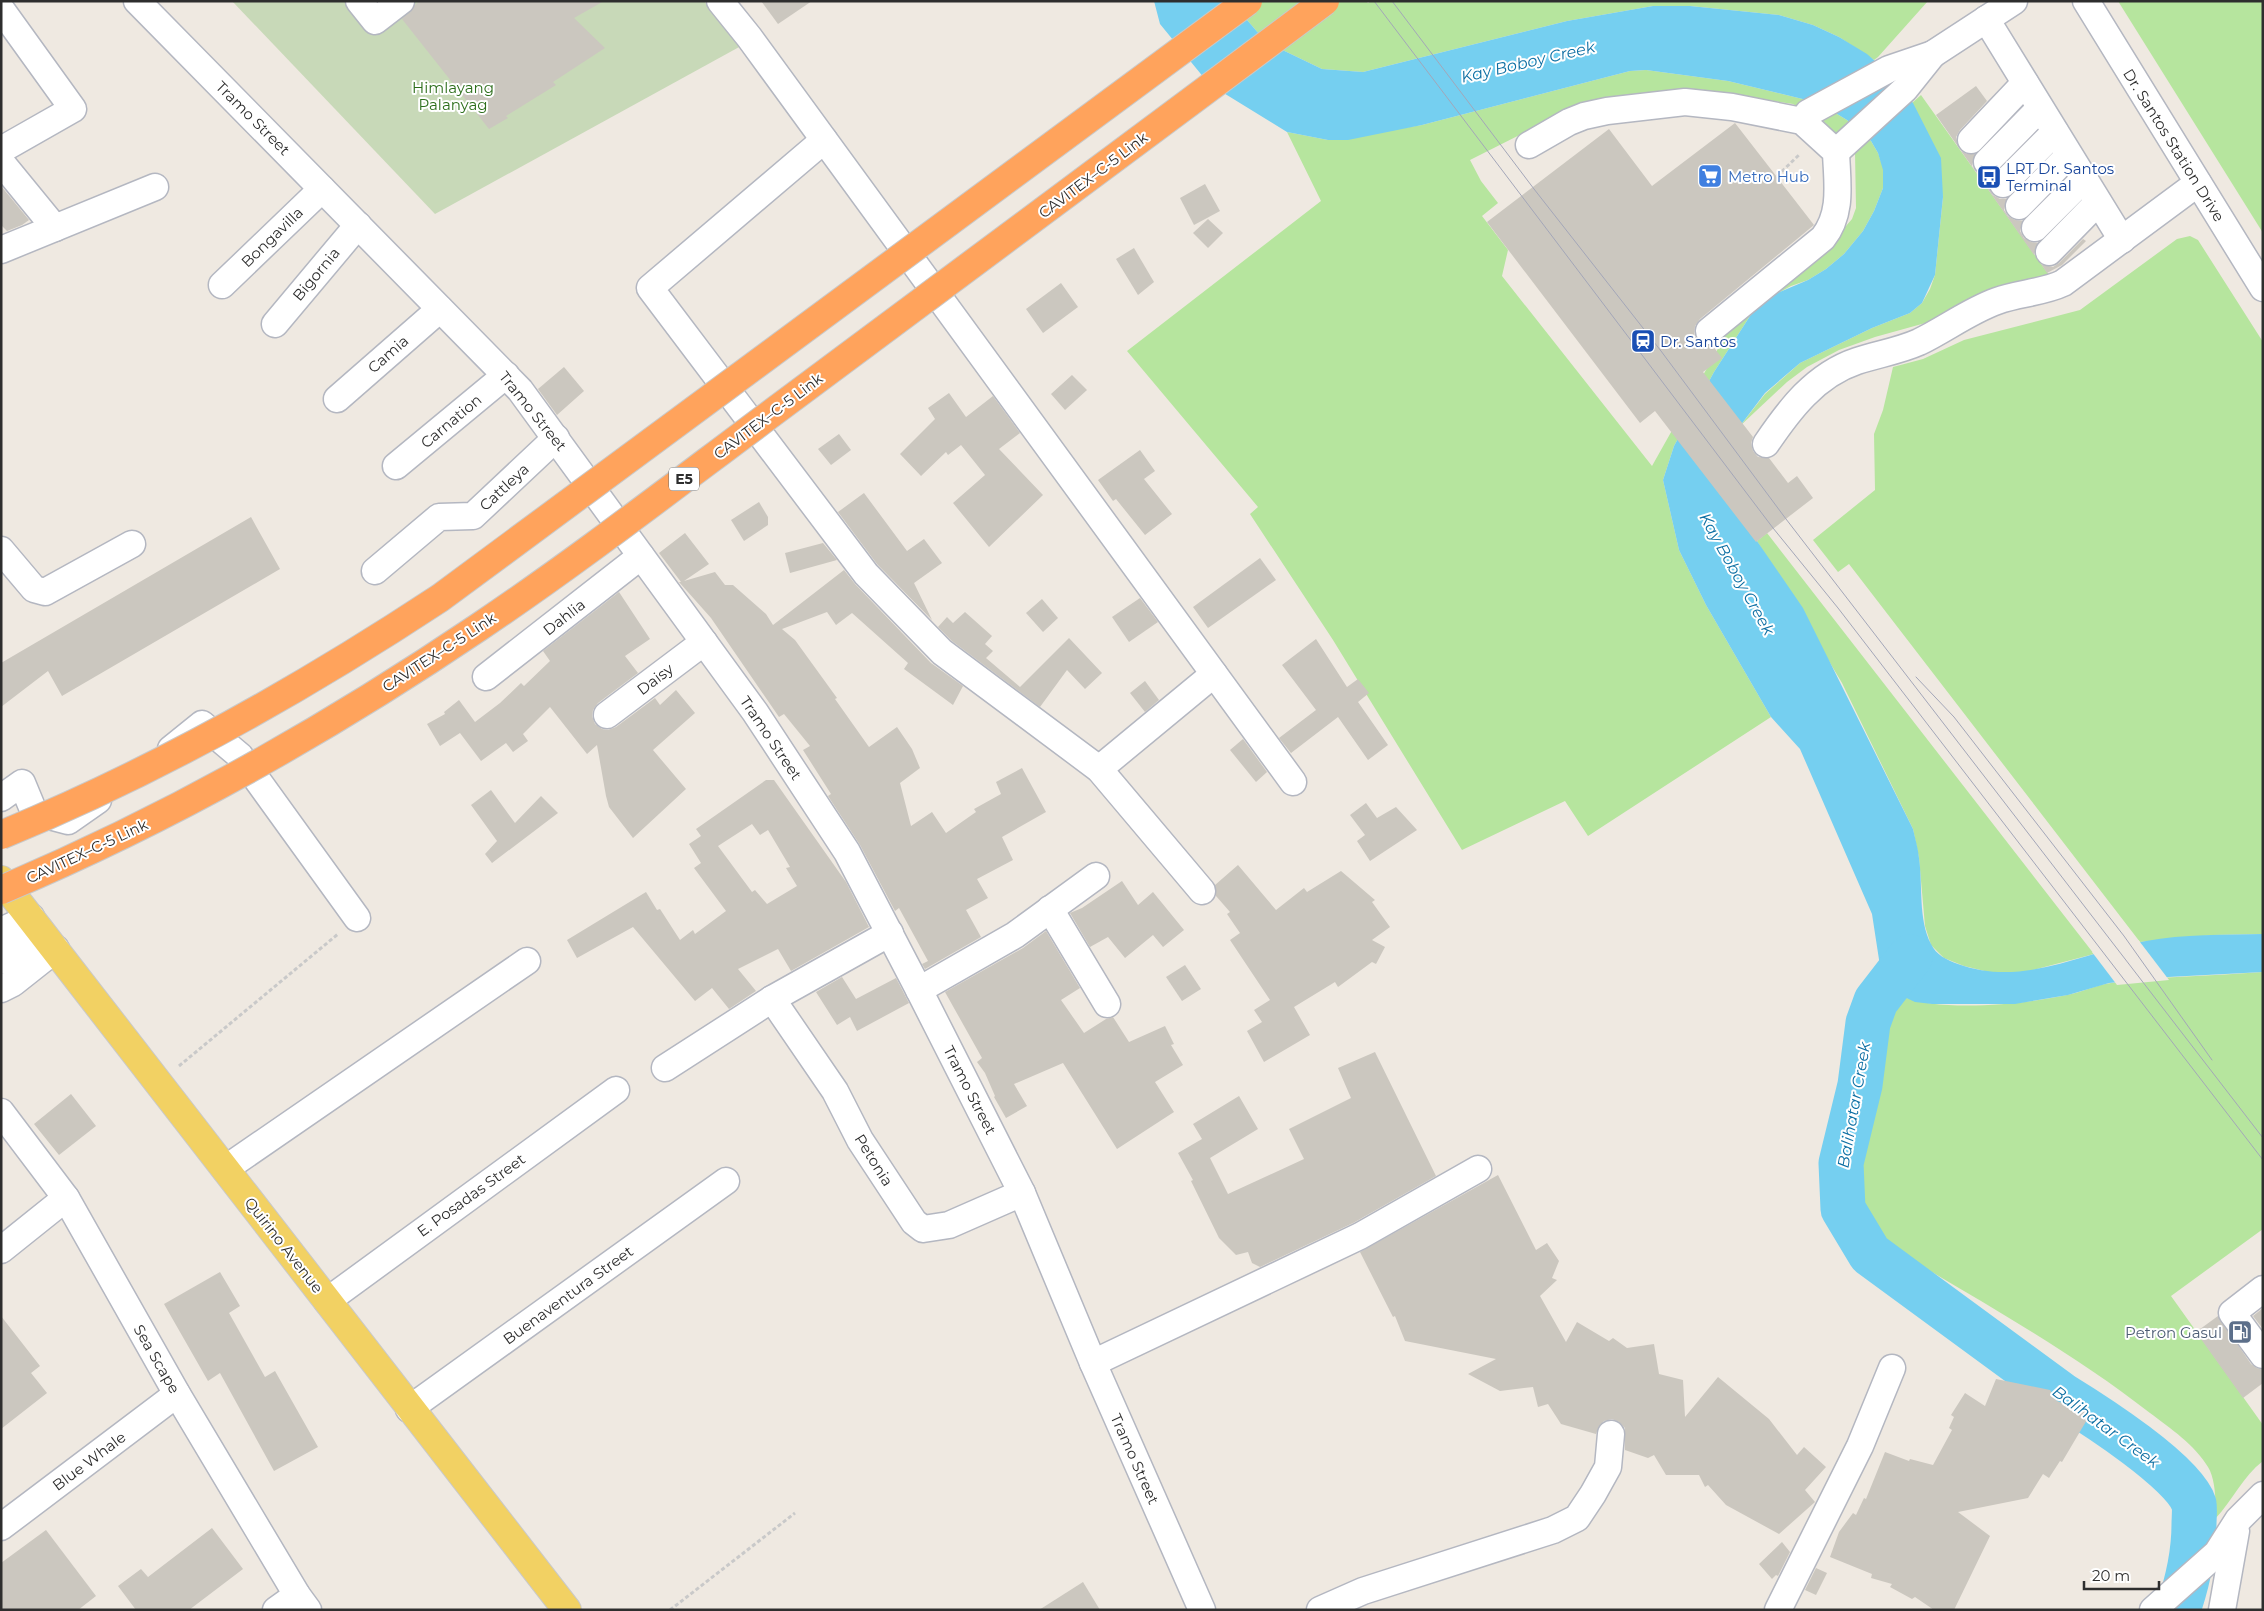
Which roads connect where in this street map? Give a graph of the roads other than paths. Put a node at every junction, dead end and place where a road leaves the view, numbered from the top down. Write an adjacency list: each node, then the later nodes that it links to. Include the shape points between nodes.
1 (137, 1): 27 (street, Tramo Street)
2 (359, 1): 3 (street, via 374,21)
3 (401, 1)
4 (720, 1): 16 (street)
5 (1248, 1): 57 (highway, bridge, via 440,598 248,716 120,781)
6 (1325, 1): 60 (highway, CAVITEX–C-5 Link / E5, bridge, via 663,494 480,626 359,704 222,784 115,840)
7 (2014, 1): 10 (street)
8 (2086, 1): 24 (street, Dr. Santos Station Drive)
9 (1, 9): 19 (street, via 73,109)
10 (1986, 19): 11 (street); 12 (street)
11 (1897, 79): 15 (street); 15 (street)
12 (2025, 83): 13 (street); 17 (street)
13 (2040, 108): 14 (street); 22 (street)
14 (2055, 132): 20 (street); 25 (street)
15 (1822, 133): 18 (street, via 1708,103 1658,104 1584,116); 40 (street, via 1838,204 1829,231)
16 (824, 140): 51 (street); 54 (street, via 650,288 866,574 942,652)
17 (1971, 140)
18 (1529, 145)
19 (1, 150)
20 (2069, 155): 23 (street); 29 (street)
21 (1, 162): 31 (street)
22 (1987, 162)
23 (2084, 179): 28 (street); 32 (street)
24 (2198, 183): 33 (street); 37 (street, Dr. Santos Station Drive)
25 (2003, 184)
26 (155, 186): 31 (street)
27 (322, 189): 30 (street, Tramo Street); 36 (street, Bongavilla)
28 (2098, 202): 33 (street); 35 (street)
29 (2019, 206)
30 (358, 225): 38 (street, Tramo Street); 39 (street, Bigornia)
31 (55, 228): 34 (street)
32 (2035, 228)
33 (2122, 240): 44 (street, via 2058,286 1998,301 1917,343 1855,362 1834,373 1796,401)
34 (1, 250)
35 (2049, 252)
36 (222, 285)
37 (2263, 288)
38 (440, 309): 41 (street, Tramo Street); 42 (street, Camia)
39 (275, 324)
40 (1709, 331)
41 (506, 375): 43 (street, Tramo Street); 45 (street, Carnation)
42 (337, 399)
43 (556, 438): 48 (street, Tramo Street); 49 (street, Cattleya, via 473,516 439,517)
44 (1766, 444)
45 (396, 466)
46 (132, 544): 47 (street, via 45,592 34,589)
47 (1, 550)
48 (642, 556): 50 (street, Tramo Street); 52 (street, Dahlia)
49 (375, 571)
50 (704, 642): 53 (street, Daisy); 66 (street, Tramo Street, via 756,712 846,852)
51 (1214, 674): 54 (street); 55 (street)
52 (486, 677)
53 (607, 715)
54 (1099, 769): 61 (street)
55 (1293, 782)
56 (1, 798): 63 (street, via 22,783 34,812 68,821 168,752 202,724 240,756)
57 (1, 834)
58 (1096, 876): 62 (street)
59 (1, 880): 65 (main road, Quirino Avenue)
60 (1, 890)
61 (1202, 891)
62 (1050, 909): 70 (street, via 1015,935); 72 (street)
63 (357, 918)
64 (1, 931): 65 (street)
65 (42, 932): 67 (street); 69 (street, via 13,983); 77 (main road, Quirino Avenue)
66 (890, 933): 70 (street, Tramo Street); 71 (street)
67 (1, 961)
68 (527, 961): 77 (street)
69 (1, 989)
70 (919, 990): 79 (street, Tramo Street)
71 (772, 999): 73 (street); 79 (street, Petonia, via 835,1091 860,1140 914,1222 923,1229 949,1225)
72 (1107, 1004)
73 (665, 1068)
74 (616, 1090): 83 (street, E. Posadas Street)
75 (1, 1112): 80 (street, Sea Scape)
76 (1478, 1168): 85 (street, via 1360,1236)
77 (225, 1169): 83 (main road, Quirino Avenue)
78 (726, 1181): 88 (street, Buenaventura Street)
79 (1022, 1193): 85 (street, Tramo Street)
80 (66, 1198): 81 (street); 87 (street, Sea Scape)
81 (1, 1250)
82 (2263, 1289): 84 (street, via 2232,1313)
83 (327, 1301): 88 (main road, Quirino Avenue)
84 (2263, 1355)
85 (1093, 1363): 96 (street, Tramo Street)
86 (1892, 1368): 98 (street, via 1860,1446)
87 (177, 1394): 91 (street, Blue Whale); 93 (street, Sea Scape)
88 (410, 1409): 95 (main road, Quirino Avenue)
89 (1611, 1434): 97 (street, via 1608,1467 1577,1518 1553,1530 1362,1591)
90 (2263, 1495): 92 (street)
91 (4, 1520)
92 (2238, 1520): 99 (street, via 2217,1553); 100 (street)
93 (302, 1602): 94 (street)
94 (276, 1610)
95 (567, 1610)
96 (1202, 1610)
97 (1320, 1610)
98 (1778, 1610)
99 (2154, 1610)
100 (2222, 1610)

